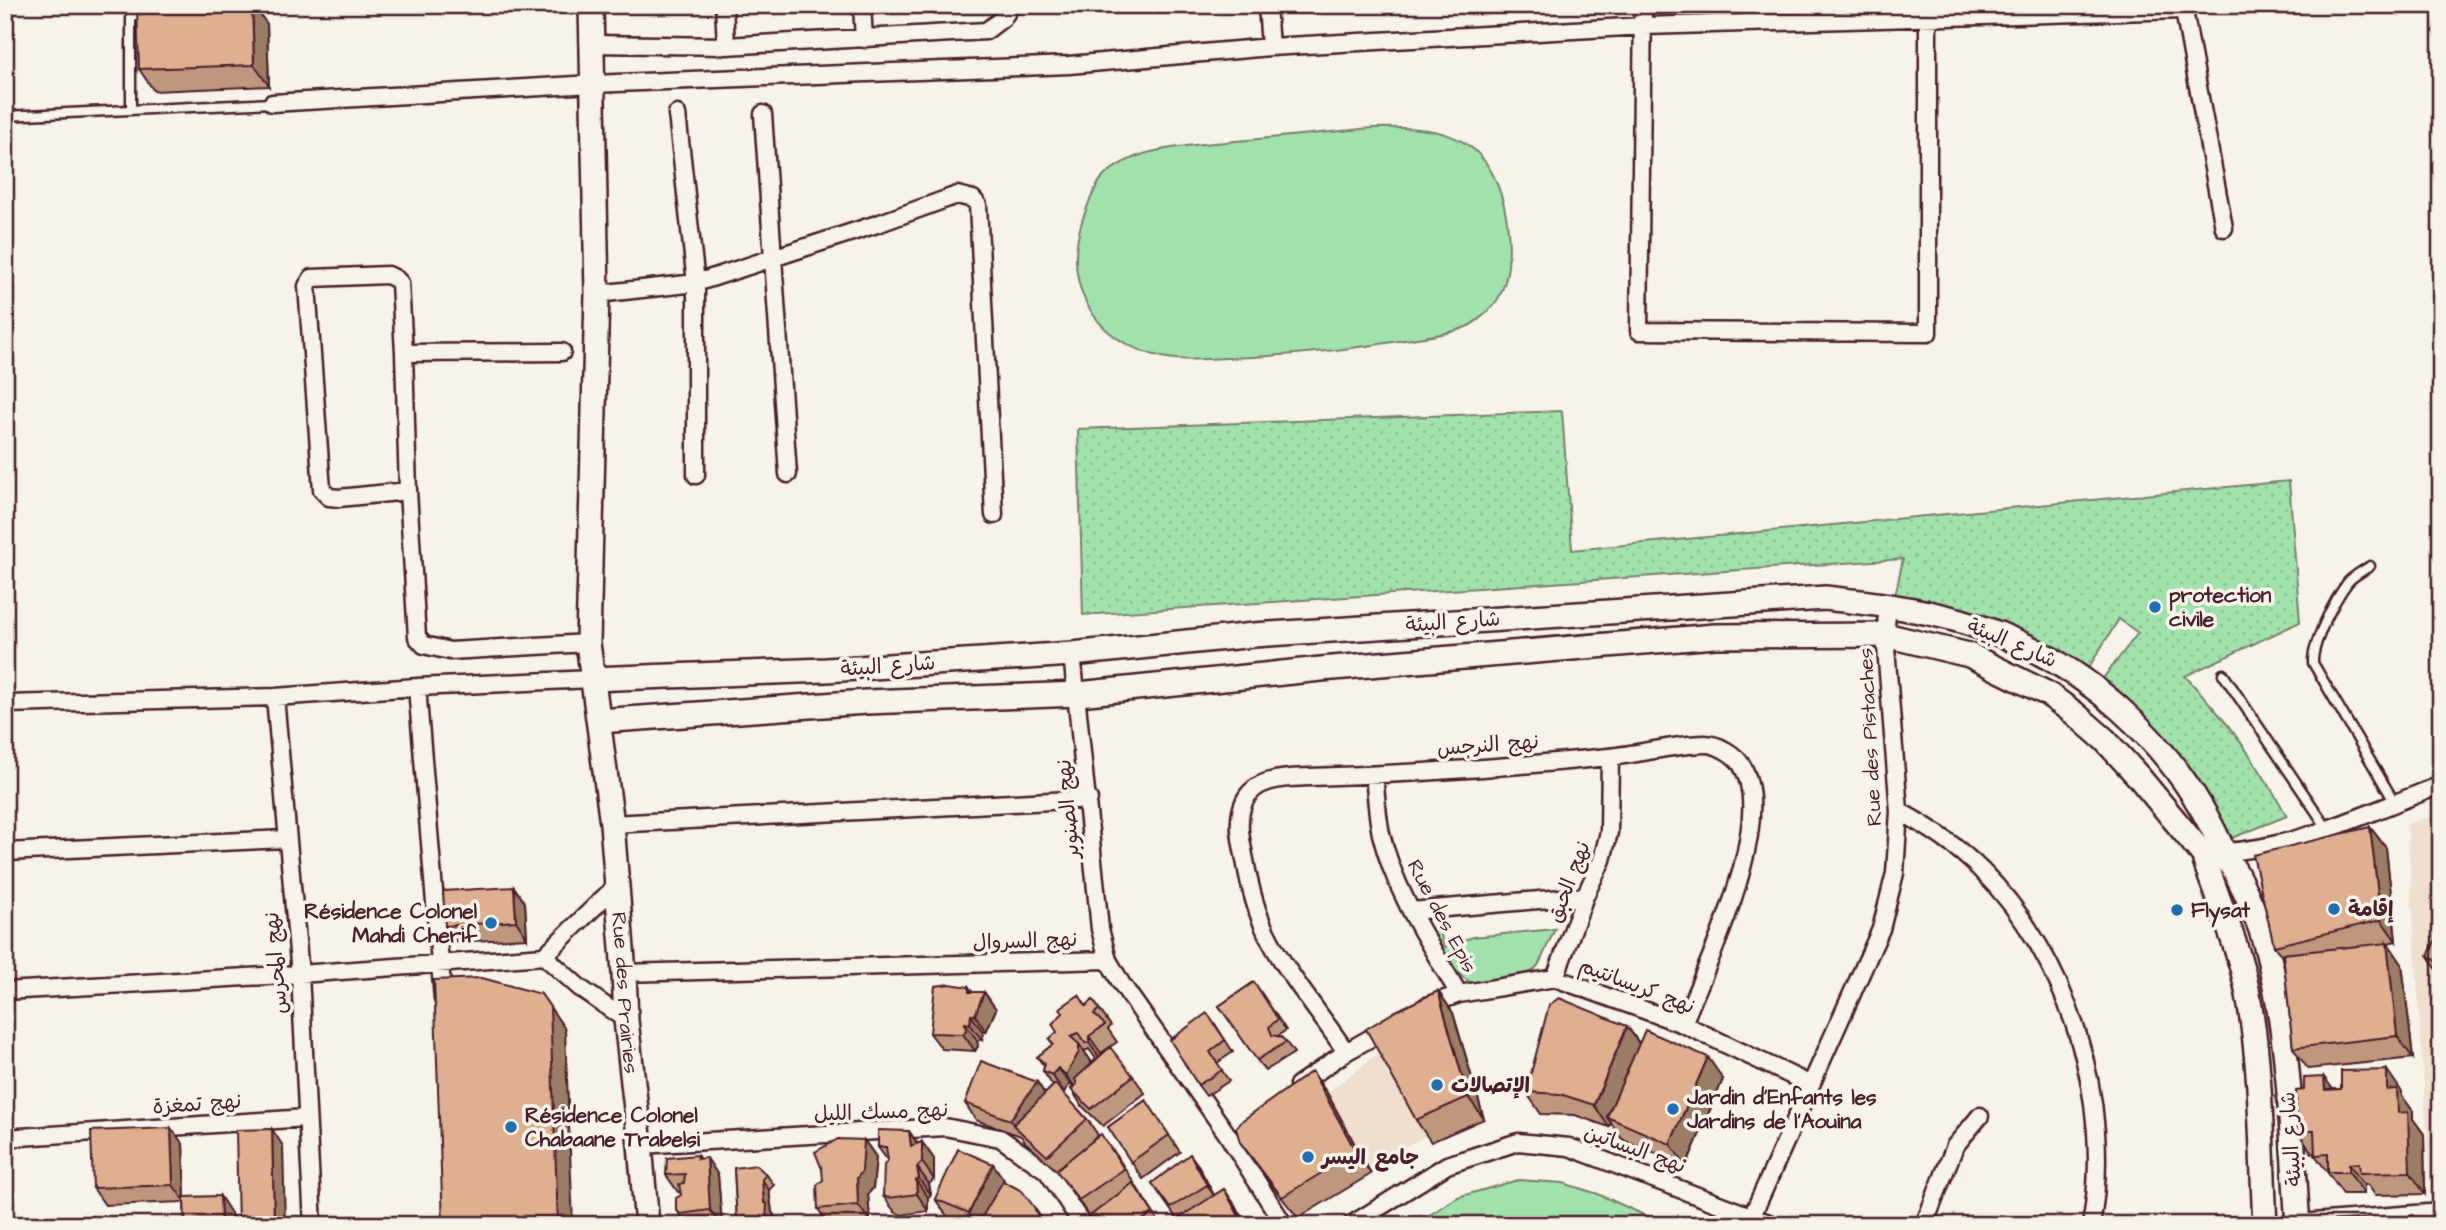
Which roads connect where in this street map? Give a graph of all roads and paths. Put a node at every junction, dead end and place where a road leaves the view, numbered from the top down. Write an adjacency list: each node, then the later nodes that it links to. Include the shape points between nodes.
1 (592, 5): 12 (street, Rue des Prairies)
2 (724, 5): 13 (street)
3 (862, 5): 11 (street)
4 (1011, 5): 11 (street, via 986,31)
5 (1267, 5): 14 (street)
6 (1643, 5): 10 (street)
7 (2183, 8): 9 (street); 21 (street)
8 (158, 11): 17 (lane, via 131,16)
9 (1928, 12): 10 (street); 10 (street, via 1928,333 1639,331)
10 (1644, 26): 14 (street)
11 (864, 39): 13 (street)
12 (593, 44): 13 (street); 15 (street, Rue des Prairies)
13 (726, 46)
14 (1270, 47): 15 (street, via 1069,65)
15 (592, 83): 16 (street); 24 (street, Rue des Prairies)
16 (272, 103): 17 (lane)
17 (131, 109): 20 (lane)
18 (677, 114): 23 (street)
19 (763, 114): 22 (street)
20 (5, 116)
21 (2224, 228)
22 (771, 259): 23 (street); 27 (street); 30 (street, via 957,195 973,199 978,205)
23 (696, 283): 24 (street); 28 (street)
24 (597, 293): 34 (street, Rue des Prairies)
25 (562, 352): 26 (street)
26 (404, 353): 29 (street); 29 (street, via 400,283 396,279 388,275 309,279 322,490 340,498)
27 (788, 474)
28 (696, 475)
29 (408, 491): 34 (street, via 418,637 425,645 450,651)
30 (994, 515)
31 (2370, 565): 47 (lane, via 2349,581 2317,638 2313,663)
32 (1888, 605): 33 (street, Rue des Pistaches); 35 (street, شارع البيئة, via 1825,598 1254,635); 53 (street, شارع البيئة, via 1963,621 2002,635 2066,666 2094,686 2164,753 2192,793)
33 (1885, 635): 39 (street, شارع البيئة, via 1715,636); 48 (street, Rue des Pistaches); 53 (street, شارع البيئة, via 1969,655 2048,694 2105,740)
34 (588, 643): 37 (street, Rue des Prairies)
35 (1072, 654): 37 (street, شارع البيئة); 39 (street, نهج الصنوبر)
36 (2223, 674): 50 (lane)
37 (592, 679): 38 (street); 42 (street, Rue des Prairies)
38 (416, 687): 40 (street); 59 (street)
39 (1078, 694): 42 (street, شارع البيئة, via 866,702); 46 (street, نهج الصنوبر)
40 (275, 698): 41 (street); 51 (street, نهج المحرس)
41 (5, 705)
42 (599, 721): 49 (street, Rue des Prairies)
43 (1611, 757): 44 (street, نهج النرجس); 55 (street, نهج الحبق, via 1609,832); 67 (street, نهج النرجس, via 1707,743 1733,755 1749,785 1749,843 1740,881)
44 (1374, 775): 56 (street, Rue des Epis, via 1380,832); 68 (street, نهج النرجس, via 1269,781 1254,788 1239,817 1249,883 1265,931)
45 (2441, 785): 47 (street)
46 (1089, 799): 49 (street); 58 (street, نهج الصنوبر, via 1100,929)
47 (2395, 803): 50 (street)
48 (1899, 811): 69 (street, Rue des Pistaches, via 1895,873 1881,929); 85 (street, via 1932,829 1981,870 2021,917 2055,976 2080,1036 2090,1086 2096,1146)
49 (612, 824): 54 (street, Rue des Prairies)
50 (2328, 828): 53 (street, via 2269,847)
51 (286, 839): 52 (street); 60 (street, نهج المحرس)
52 (5, 852)
53 (2215, 853): 77 (street, شارع البيئة, via 2251,904 2266,945 2280,1018); 86 (street, شارع البيئة, via 2246,988 2256,1062)
54 (617, 885): 57 (street); 61 (street, Rue des Prairies)
55 (1585, 896): 56 (street); 62 (street, نهج الحبق)
56 (1411, 911): 64 (street, Rue des Epis)
57 (544, 956): 59 (street); 66 (street)
58 (1108, 960): 61 (street, نهج السروال); 81 (street, نهج السروال, via 1233,1131)
59 (442, 962): 60 (street); 65 (street)
60 (300, 974): 63 (street); 72 (street, نهج المحرس)
61 (624, 974): 66 (street, Rue des Prairies)
62 (1555, 978): 64 (street, نهج كريسانتيم); 67 (street, نهج كريسانتيم)
63 (5, 991)
64 (1459, 994): 68 (street, نهج كريسانتيم, via 1438,1000)
65 (444, 1017)
66 (626, 1020): 74 (street, Rue des Prairies)
67 (1683, 1024): 69 (street, نهج كريسانتيم)
68 (1346, 1052): 70 (street, نهج كريسانتيم)
69 (1811, 1085): 76 (street, Rue des Pistaches)
70 (1281, 1097)
71 (1980, 1116): 84 (street, via 1955,1146)
72 (307, 1118): 73 (street, نهج تمغزة); 78 (street, نهج المحرس)
73 (5, 1138)
74 (640, 1145): 79 (street, Rue des Prairies); 80 (street, نهج مسك الليل, via 945,1128 1000,1138 1047,1171)
75 (2441, 1212): 77 (street)
76 (1751, 1220): 82 (street, نهج البساتين, via 1569,1147 1518,1142 1447,1165); 83 (street, نهج البساتين)
77 (2298, 1224)
78 (313, 1225)
79 (647, 1225)
80 (1083, 1225)
81 (1284, 1225)
82 (1351, 1225)
83 (1774, 1225)
84 (1924, 1225)
85 (2091, 1225)
86 (2265, 1225)

